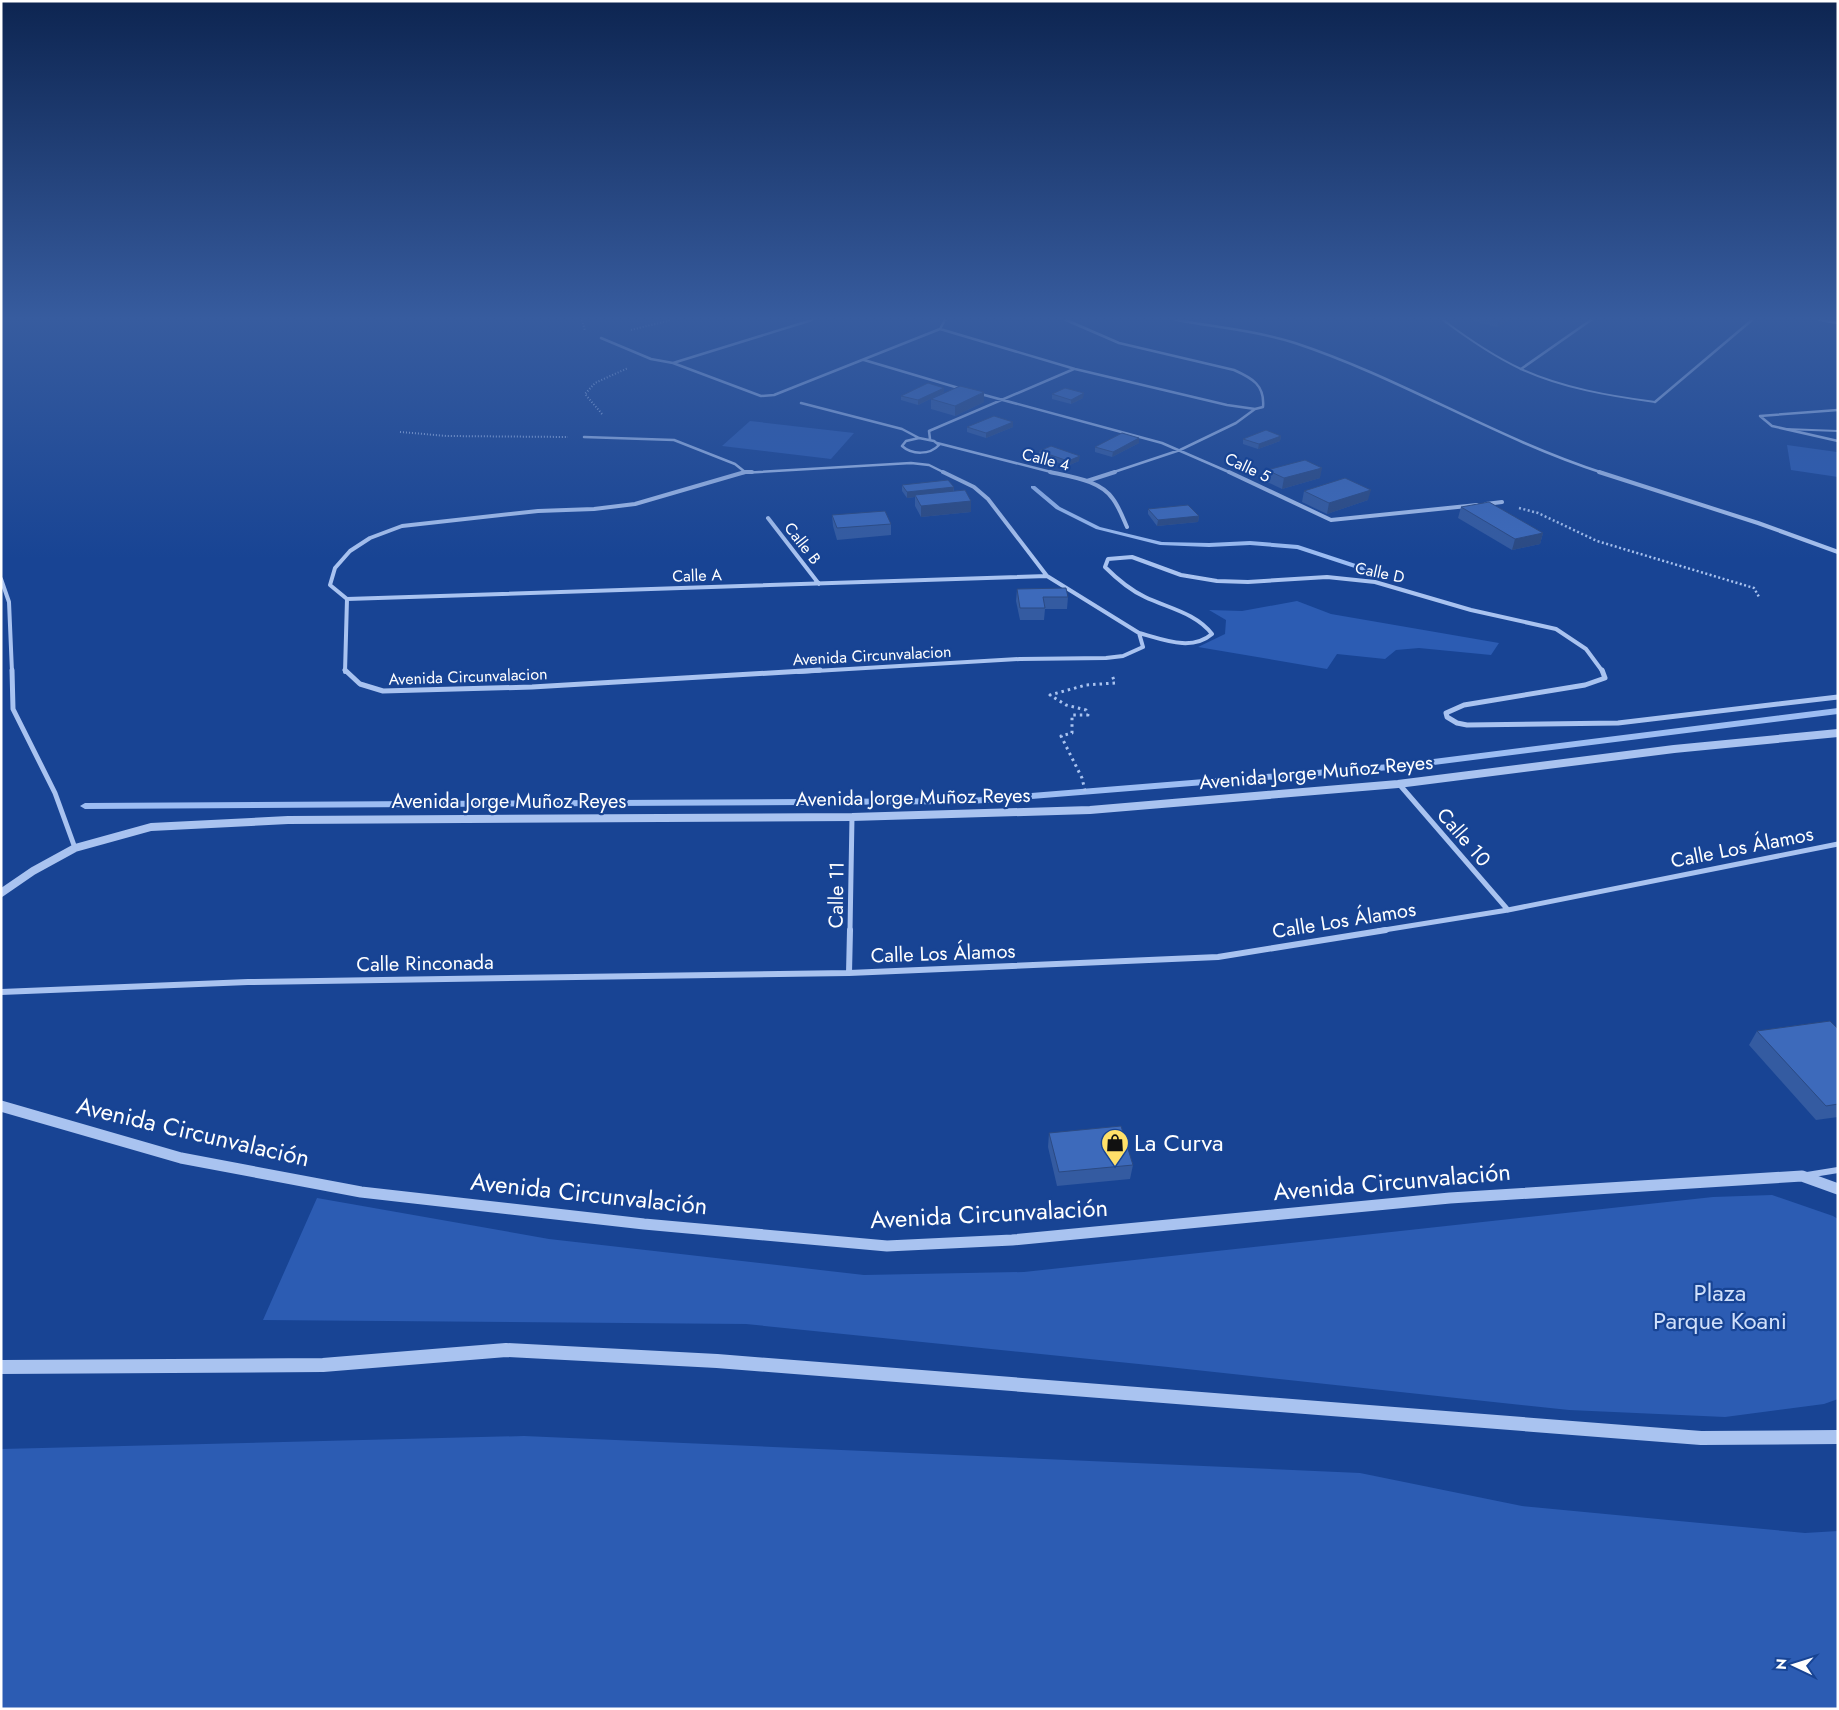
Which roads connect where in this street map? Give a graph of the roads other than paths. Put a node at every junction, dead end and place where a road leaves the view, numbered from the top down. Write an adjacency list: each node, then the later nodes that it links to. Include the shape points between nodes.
1 (1000, 400): 15 (street, via 929,431); 18 (street, Calle 5)
2 (1205, 400): 9 (street)
3 (1264, 400): 9 (street, via 1262,407)
4 (1431, 400): 26 (street, via 1594,470)
5 (1640, 400): 8 (lane)
6 (1658, 400): 8 (street)
7 (801, 402): 14 (street, via 902,429)
8 (1655, 402)
9 (1255, 409): 18 (street, via 1236,423)
10 (1838, 410): 11 (street, via 1760,416 1767,424)
11 (1782, 428): 12 (lane); 16 (street)
12 (1838, 431)
13 (584, 437): 21 (street, via 674,440 735,464)
14 (919, 438): 15 (street); 19 (street, via 906,441 902,446)
15 (930, 439): 17 (street, Calle 4)
16 (1838, 441)
17 (937, 443): 19 (street, via 936,449); 22 (street, Calle 4)
18 (1180, 450): 22 (street); 23 (street, Calle 5, via 1331,520)
19 (915, 452): 20 (street)
20 (911, 464): 21 (street); 27 (street, via 929,465 974,487 988,499)
21 (745, 472): 30 (street, via 635,504 402,526 370,538 350,551 336,568 330,585)
22 (1087, 481): 25 (street, Calle 4, via 1111,494)
23 (1502, 502)
24 (768, 518): 29 (street, Calle B)
25 (1127, 527)
26 (1838, 552)
27 (1047, 576): 29 (street, Calle A); 31 (street, Calle D)
28 (1, 579): 37 (street, via 9,602 13,709 55,794)
29 (819, 584): 30 (street, Calle A)
30 (347, 599): 31 (street, Avenida Circunvalacion, via 345,672 360,684 383,691 532,687 1020,659 1106,658 1123,656 1143,647)
31 (1139, 633): 32 (street, Calle D, via 1179,643 1194,643 1212,634 1198,621 1127,586 1105,567 1108,559 1134,556 1194,578 1220,581 1330,577 1366,580 1556,629 1595,656 1602,668 1605,678 1586,685 1464,705 1446,713 1457,723 1467,725 1618,723)
32 (1838, 697)
33 (1838, 733): 34 (street, Avenida Jorge Muñoz Reyes, via 1674,749)
34 (1398, 784): 35 (street, Avenida Jorge Muñoz Reyes, via 1090,810); 39 (street, Calle 10)
35 (852, 817): 37 (street, Avenida Jorge Muñoz Reyes, via 278,820 151,827); 40 (street, Calle 11)
36 (1838, 844): 39 (street, Calle Los Álamos)
37 (75, 848): 38 (street, Avenida Jorge Muñoz Reyes, via 33,870)
38 (1, 893)
39 (1508, 910): 40 (street, Calle Los Álamos, via 1218,957)
40 (849, 973): 41 (street, Calle Rinconada, via 248,982)
41 (1, 992)
42 (1, 1106): 44 (street, Avenida Circunvalación, via 181,1158 362,1192 644,1224 888,1246 1012,1240 1450,1198)
43 (1838, 1170): 44 (street)
44 (1802, 1176): 45 (street, Avenida Circunvalación)
45 (1838, 1189)
46 (1, 1367): 47 (street, via 323,1365 506,1350 717,1361 1692,1438)
47 (1838, 1437)

